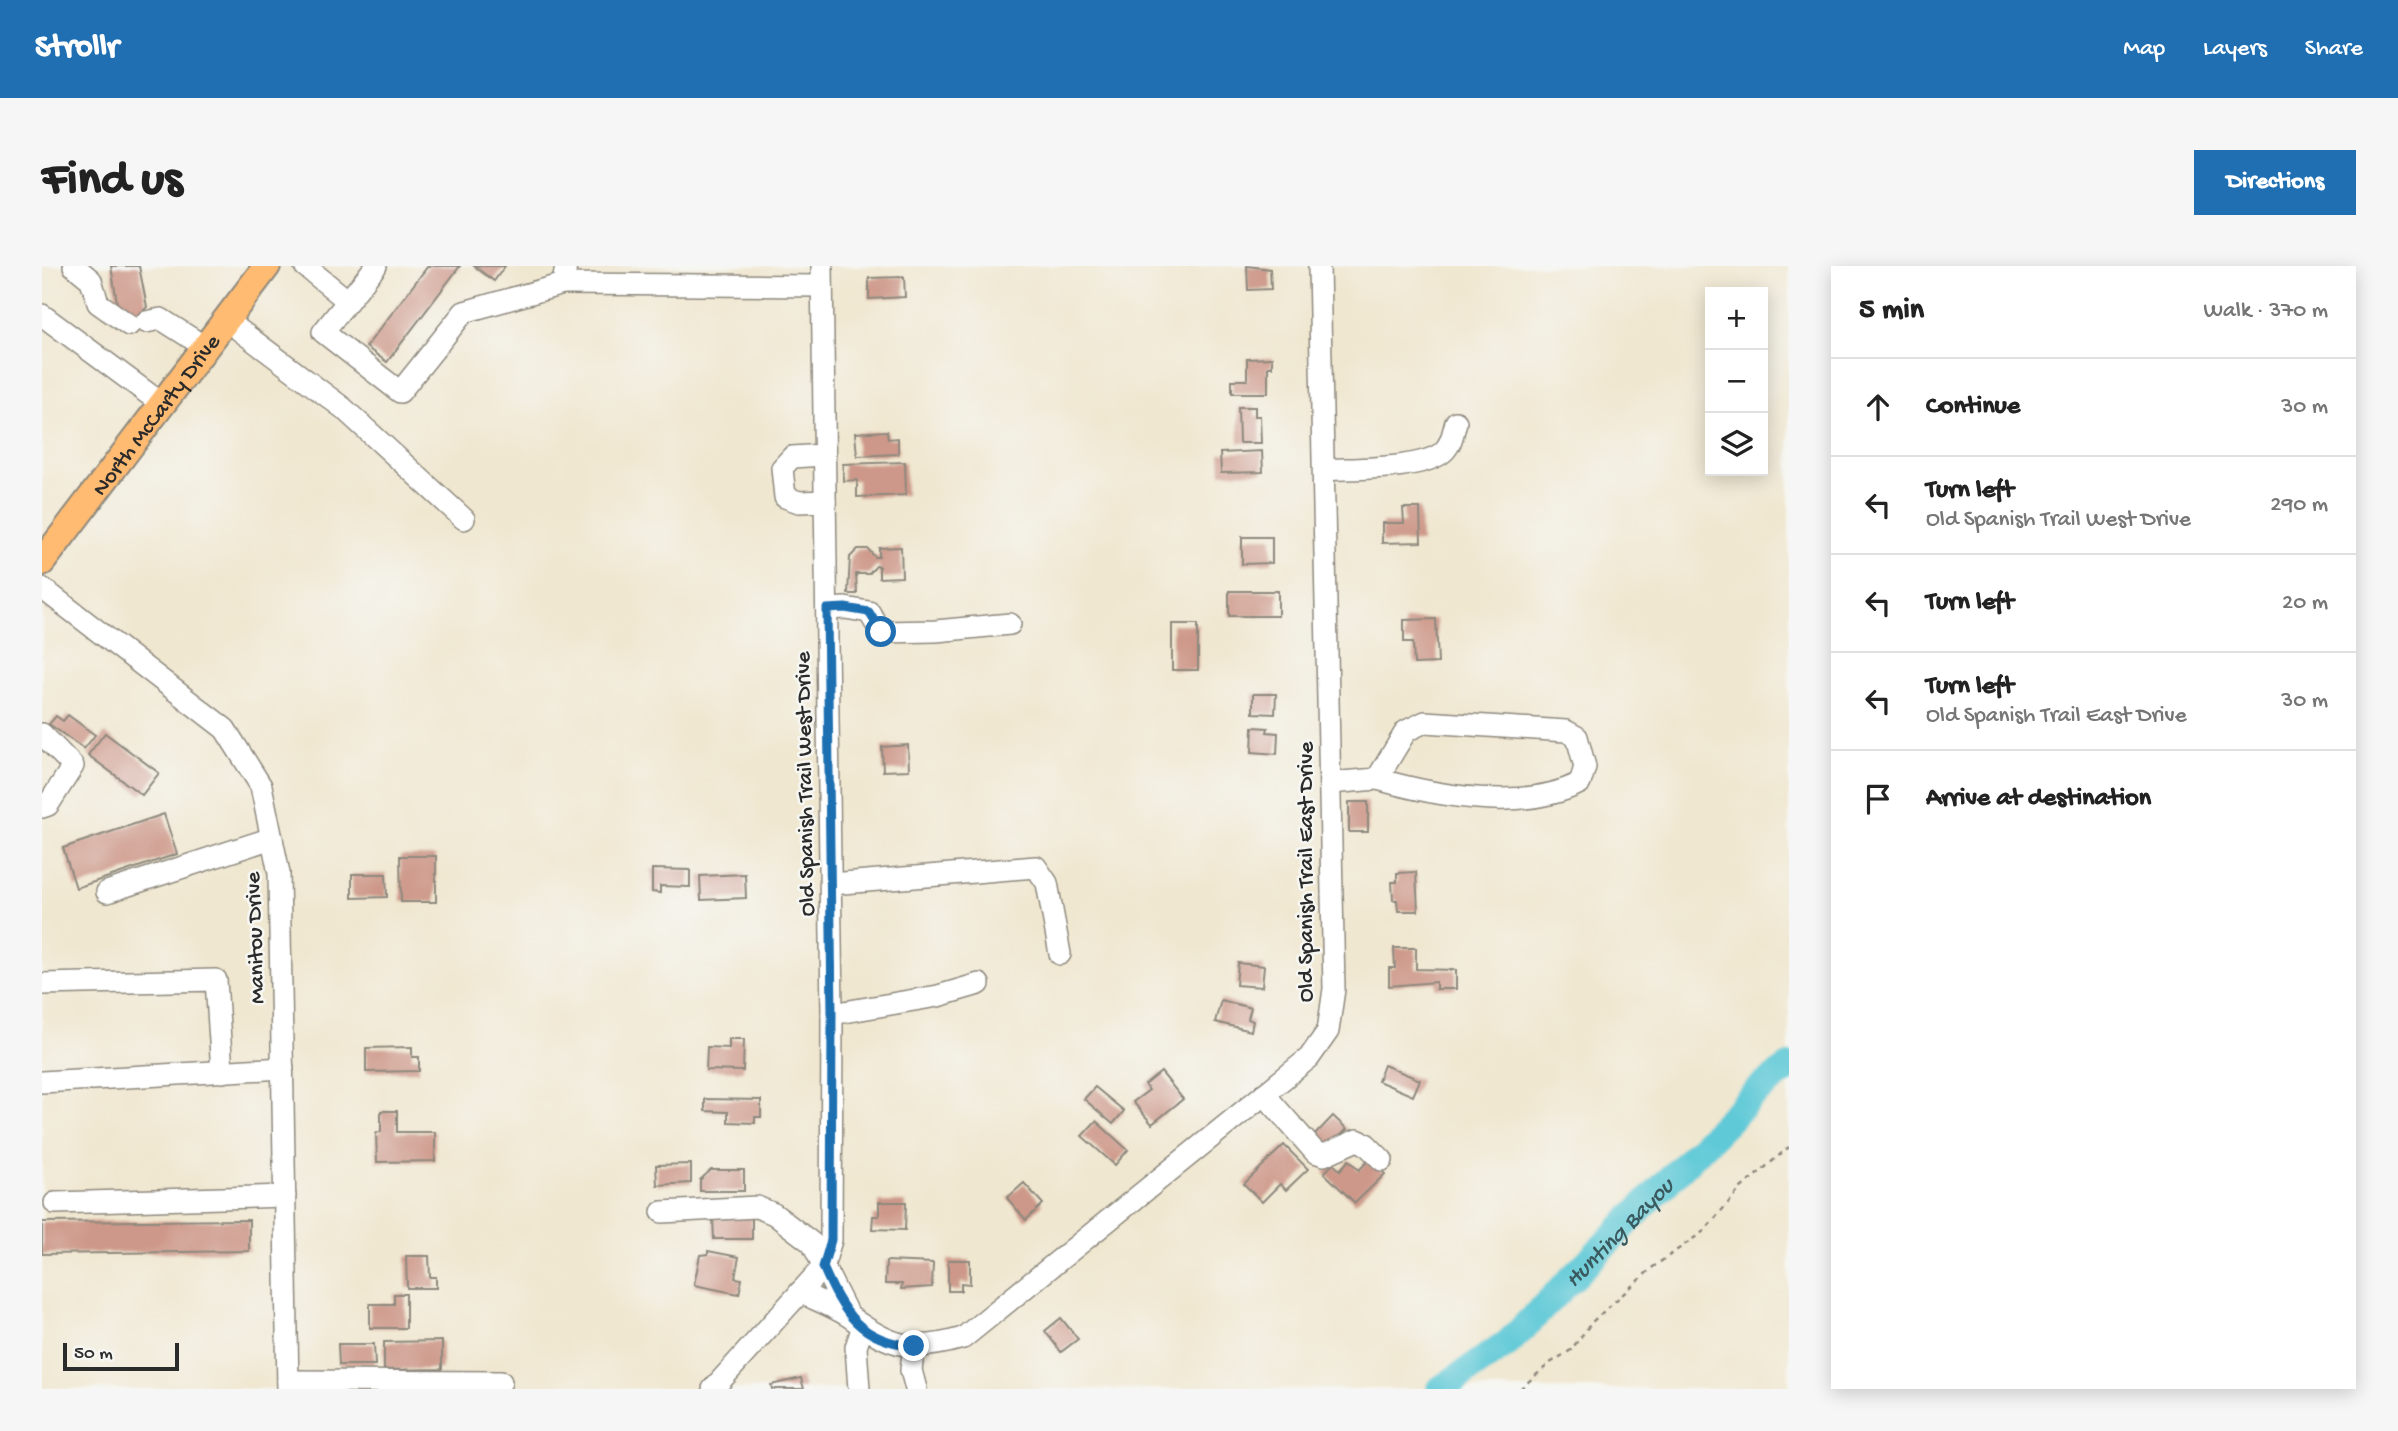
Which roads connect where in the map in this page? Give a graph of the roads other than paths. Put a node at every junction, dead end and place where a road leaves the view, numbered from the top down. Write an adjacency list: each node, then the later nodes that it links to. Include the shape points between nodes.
1 (74, 266): 11 (street, via 92,280 98,303 138,324 161,319)
2 (267, 266): 10 (main road, North McCarty Drive)
3 (305, 266): 8 (street)
4 (376, 266): 8 (street)
5 (1319, 266): 15 (street, Old Spanish Trail East Drive)
6 (564, 275): 7 (street); 8 (street, via 464,312 400,391 323,332)
7 (822, 276): 14 (street, Old Spanish Trail West Drive)
8 (348, 301)
9 (42, 315): 12 (street)
10 (226, 320): 11 (main road, North McCarty Drive); 17 (street, via 343,408)
11 (205, 347): 12 (main road, North McCarty Drive)
12 (162, 404): 18 (main road, North McCarty Drive)
13 (1456, 422): 15 (street, via 1442,453 1416,462)
14 (824, 455): 16 (street, Old Spanish Trail West Drive); 16 (street, via 792,457 782,468 785,497 799,502)
15 (1324, 470): 24 (street, Old Spanish Trail East Drive)
16 (825, 501): 20 (street, Old Spanish Trail West Drive)
17 (464, 519)
18 (42, 562)
19 (42, 587): 26 (street, Manitou Drive, via 225,729 261,786)
20 (827, 609): 21 (street, via 869,612 881,632); 27 (street, Old Spanish Trail West Drive)
21 (1010, 624)
22 (42, 734): 25 (street, via 73,766 48,805)
23 (1377, 779): 23 (street, via 1406,732 1425,722 1566,731 1577,737 1585,767 1580,783 1559,793 1500,798 1431,794); 24 (street)
24 (1330, 783): 36 (street, Old Spanish Trail East Drive, via 1335,989 1328,1031 1309,1058)
25 (42, 807)
26 (272, 838): 28 (street); 33 (street, Manitou Drive, via 279,873)
27 (831, 884): 29 (street, via 1036,867 1047,883); 32 (street, Old Spanish Trail West Drive)
28 (107, 892)
29 (1060, 954)
30 (42, 984): 34 (street, via 216,979)
31 (979, 984): 32 (street)
32 (832, 1014): 41 (street, Old Spanish Trail West Drive, via 831,1240)
33 (283, 1068): 34 (street); 38 (street, Manitou Drive)
34 (222, 1072): 35 (street)
35 (42, 1082)
36 (1264, 1094): 37 (street, via 1315,1152 1324,1155 1357,1140); 44 (street, Old Spanish Trail East Drive, via 963,1338 932,1347)
37 (1382, 1160)
38 (285, 1196): 39 (street); 46 (street, Manitou Drive)
39 (55, 1203)
40 (662, 1212): 41 (street, via 757,1207 812,1243)
41 (823, 1267): 42 (street, Old Spanish Trail West Drive); 43 (street)
42 (800, 1292): 43 (street, Old Spanish Trail East Drive); 47 (street, Old Spanish Trail West Drive)
43 (856, 1323): 44 (street, Old Spanish Trail East Drive, via 881,1339); 48 (street)
44 (914, 1346): 49 (street, via 911,1370)
45 (501, 1382): 46 (street)
46 (288, 1385)
47 (713, 1389)
48 (859, 1389)
49 (916, 1389)

